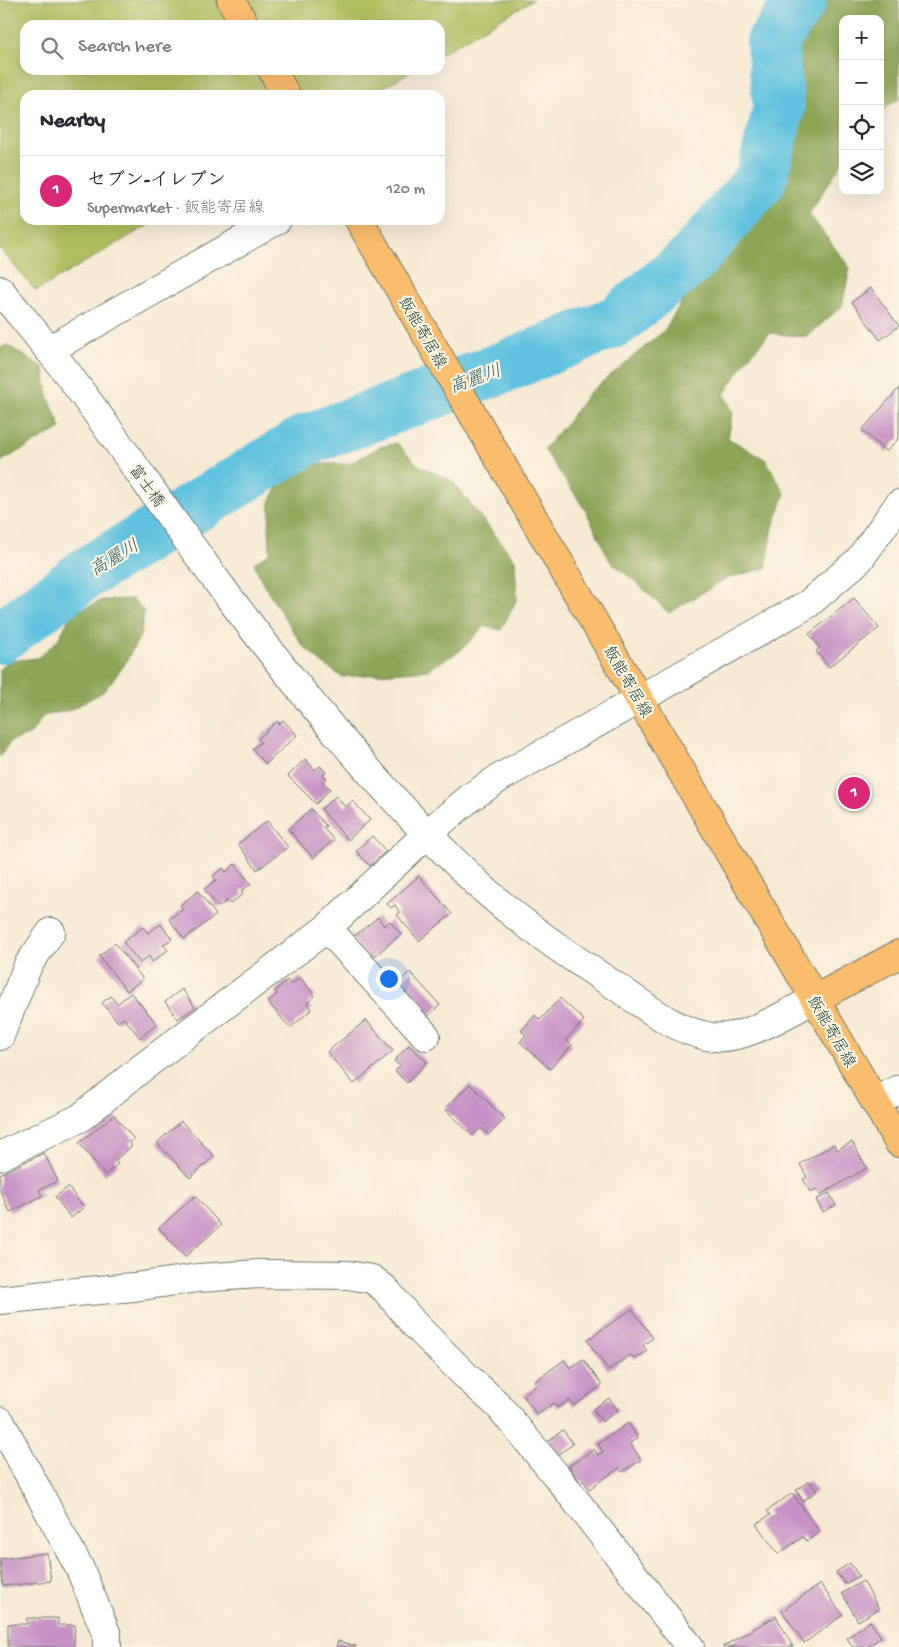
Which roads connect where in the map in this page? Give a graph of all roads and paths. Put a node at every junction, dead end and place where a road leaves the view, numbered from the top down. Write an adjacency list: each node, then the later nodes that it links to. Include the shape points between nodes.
1 (231, 0): 2 (main road)
2 (243, 20)
3 (275, 75): 4 (main road)
4 (283, 90)
5 (268, 225): 8 (street)
6 (362, 225): 10 (main road, 飯能寄居線)
7 (0, 290): 8 (street, 富士橋)
8 (49, 350): 11 (street, 富士橋, via 301,691 363,766)
9 (899, 504): 10 (street, via 859,560 808,604)
10 (640, 700): 11 (street, via 501,777); 15 (main road, 飯能寄居線)
11 (428, 833): 12 (street); 15 (street, 富士橋, via 477,883 531,927 596,973 687,1030 714,1037 737,1035)
12 (327, 928): 17 (street); 21 (street, via 80,1118)
13 (50, 932): 16 (street, via 28,965)
14 (899, 954): 15 (main road)
15 (815, 999): 19 (main road, 飯能寄居線)
16 (0, 1036)
17 (426, 1036)
18 (899, 1089): 19 (street)
19 (875, 1102): 20 (main road, 飯能寄居線)
20 (899, 1143)
21 (0, 1156)
22 (0, 1300): 25 (street, via 259,1274 348,1275 372,1279 498,1405)
23 (0, 1421): 24 (street, via 80,1569 107,1635)
24 (107, 1647)
25 (690, 1647)

